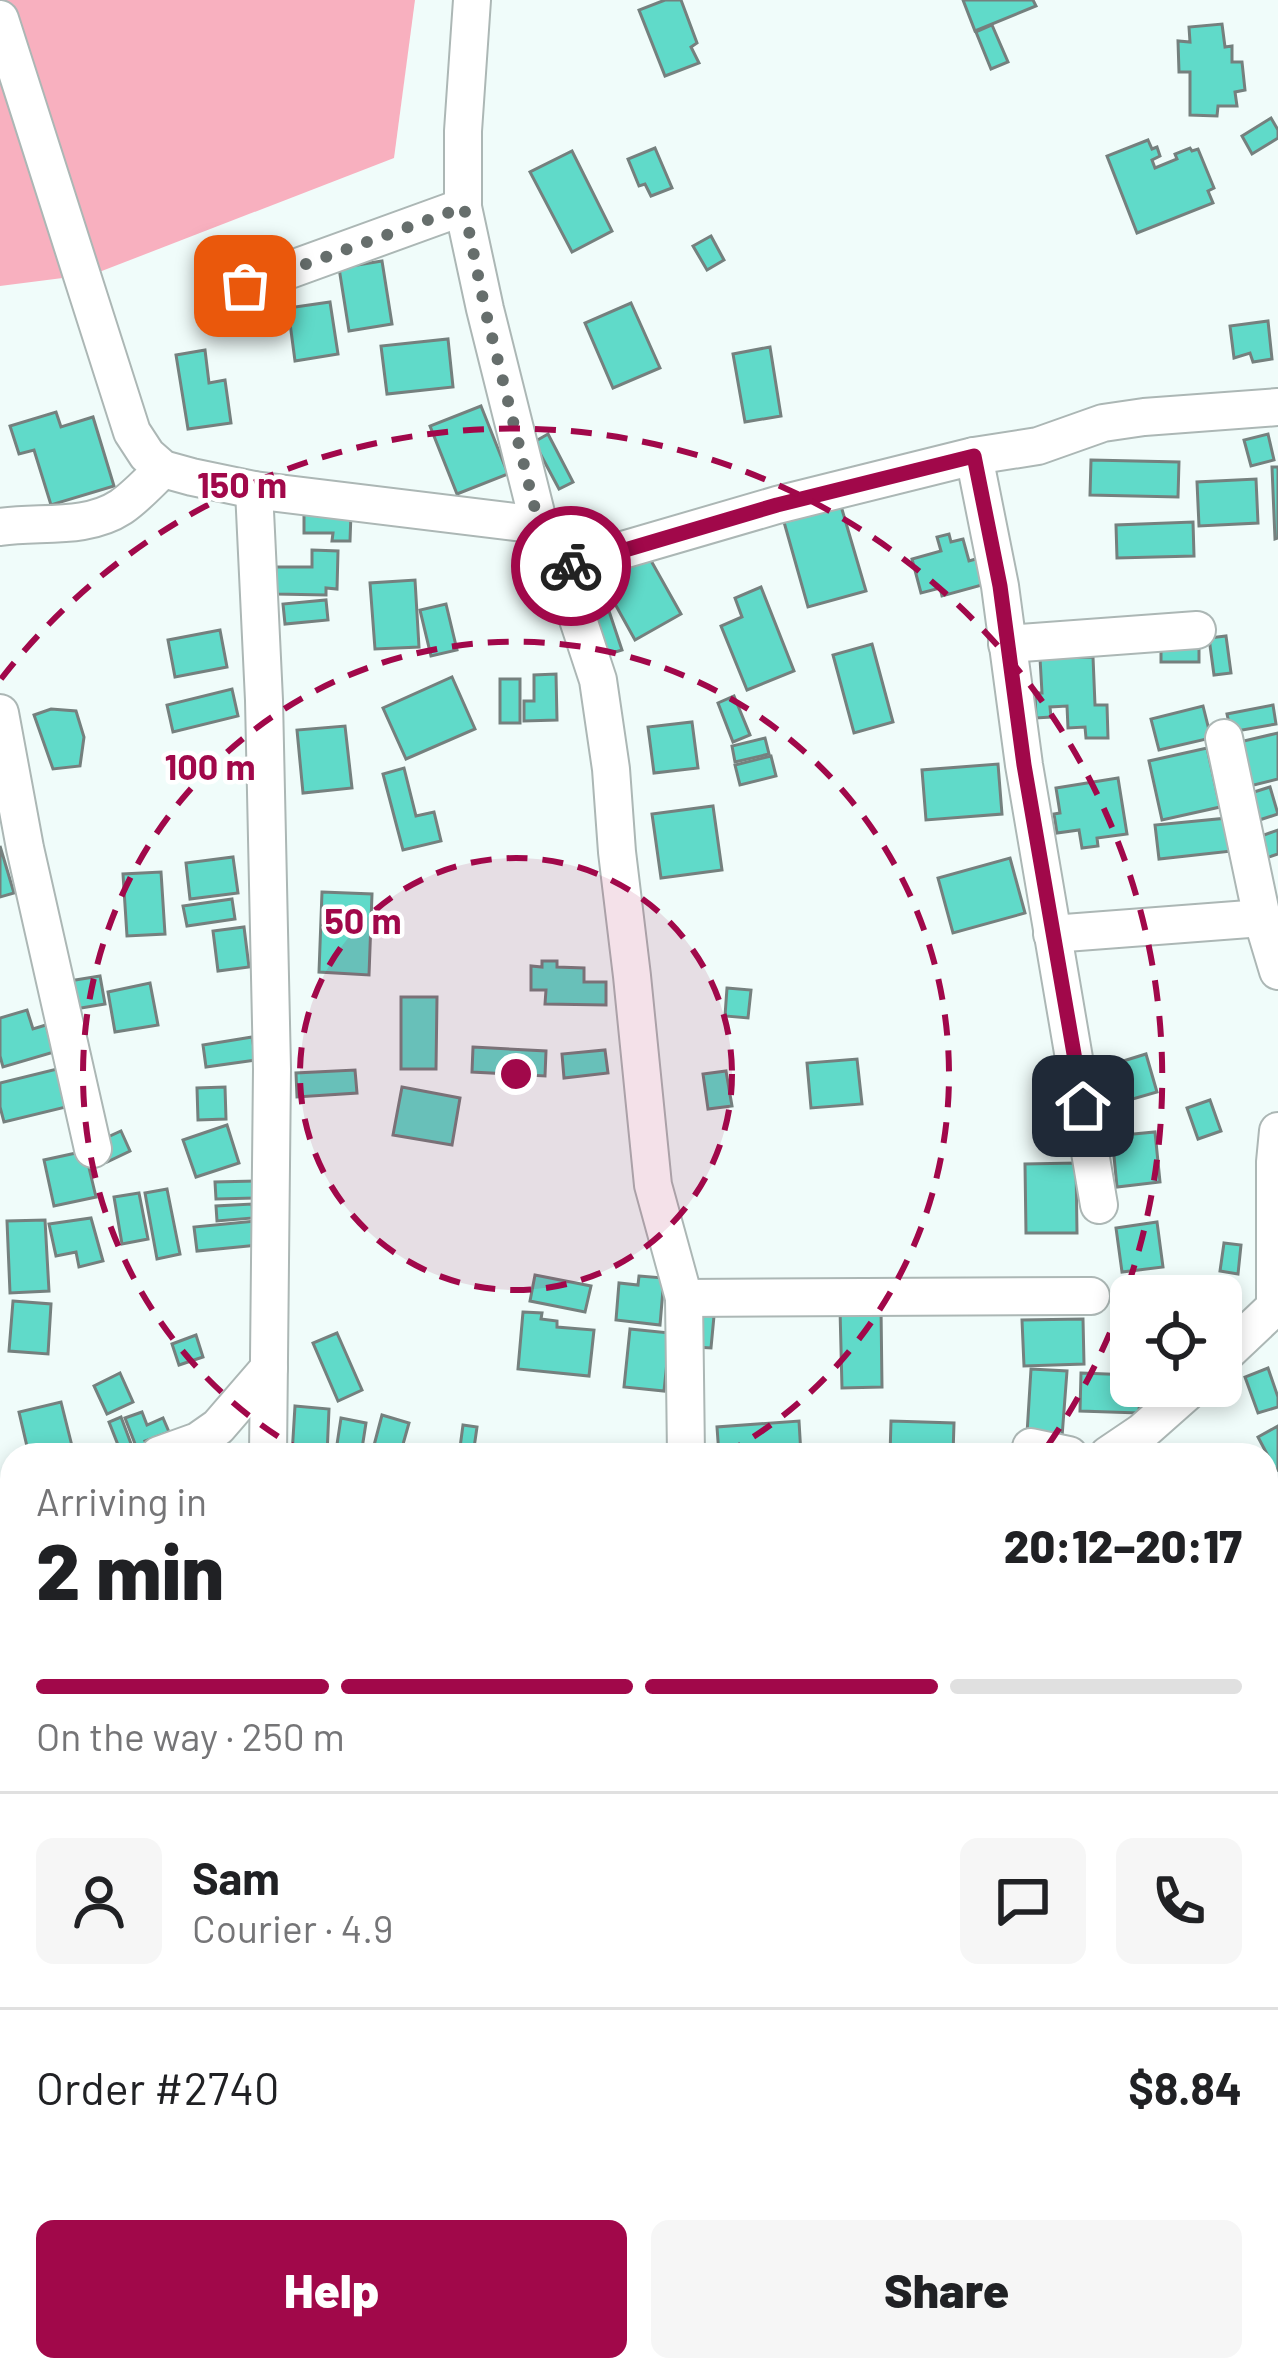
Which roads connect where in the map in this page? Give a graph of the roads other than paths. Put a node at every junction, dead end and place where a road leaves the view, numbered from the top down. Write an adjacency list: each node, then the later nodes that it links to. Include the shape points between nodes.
1 (472, 0): 3 (street)
2 (0, 20): 7 (street, via 132,432)
3 (464, 207): 4 (street); 9 (street)
4 (245, 286)
5 (1278, 407): 6 (street, via 1103,423 1038,446)
6 (974, 456): 11 (street); 13 (street)
7 (163, 469): 8 (street); 10 (street, via 107,514)
8 (254, 490): 9 (street); 26 (street, via 272,1069)
9 (539, 525): 11 (street)
10 (0, 527)
11 (561, 568): 23 (street, via 598,680 653,1185)
12 (1197, 630): 13 (street)
13 (1007, 644): 17 (street)
14 (0, 712): 20 (street)
15 (1223, 737): 16 (street)
16 (1262, 917): 17 (street); 18 (street)
17 (1052, 934): 21 (street)
18 (1278, 971)
19 (1278, 1131): 24 (street)
20 (93, 1149)
21 (1100, 1205)
22 (1091, 1297): 23 (street)
23 (684, 1298): 30 (street)
24 (1277, 1314): 25 (street)
25 (1242, 1341)
26 (269, 1368): 28 (street, via 218,1427); 29 (street)
27 (1170, 1407): 31 (street)
28 (192, 1443)
29 (268, 1443)
30 (686, 1443)
31 (1126, 1443)

